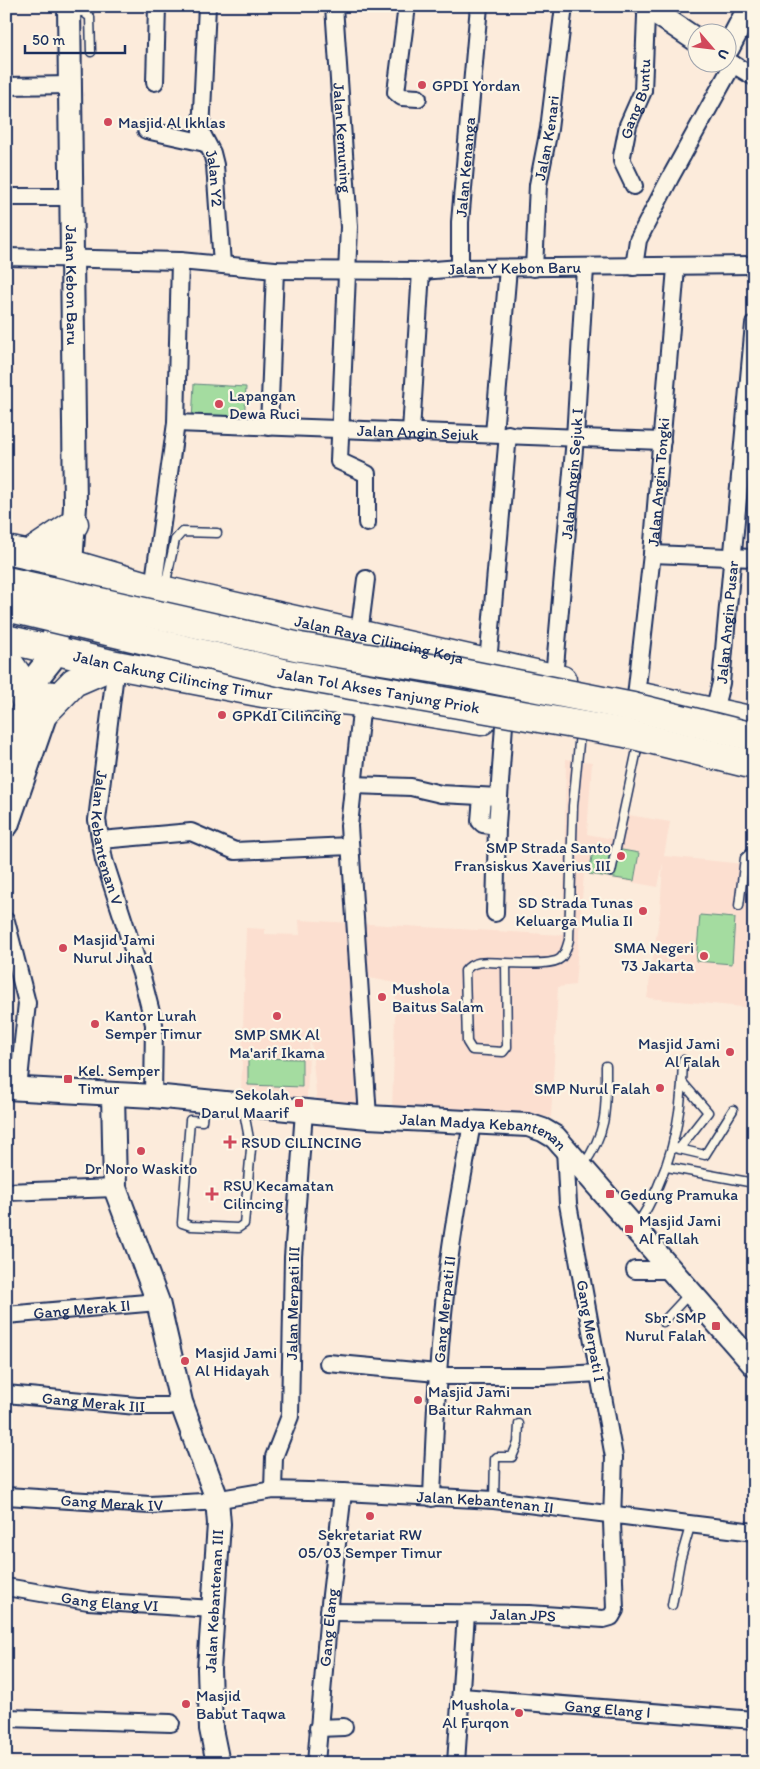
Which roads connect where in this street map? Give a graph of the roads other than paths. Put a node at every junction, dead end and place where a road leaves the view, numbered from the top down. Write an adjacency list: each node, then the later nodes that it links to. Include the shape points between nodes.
1 (157, 6): 16 (street)
2 (207, 6): 21 (street, Jalan Y2, via 201,132)
3 (334, 6): 37 (street, Jalan Kemuning, via 349,227)
4 (407, 6): 19 (street, via 396,92 400,96)
5 (479, 6): 31 (street, Jalan Kenanga, via 460,222)
6 (564, 6): 33 (street, Jalan Kenari, via 549,129 538,185)
7 (750, 6): 11 (street)
8 (648, 7): 10 (street); 22 (street, Gang Buntu, via 643,91 628,125 622,156)
9 (69, 9): 12 (lane, via 90,17); 17 (street, Jalan Kebon Baru)
10 (688, 34)
11 (738, 36)
12 (91, 52)
13 (738, 64): 15 (street)
14 (722, 72): 30 (street, via 638,240)
15 (754, 76)
16 (154, 82)
17 (71, 85): 18 (street); 24 (street, Jalan Kebon Baru)
18 (6, 86)
19 (418, 98)
20 (146, 130): 21 (street)
21 (205, 142): 28 (street, Jalan Y2, via 215,165)
22 (634, 186)
23 (6, 197): 24 (street)
24 (70, 197): 26 (street, Jalan Kebon Baru)
25 (6, 256): 26 (street)
26 (72, 260): 27 (street); 48 (street, Jalan Kebon Baru)
27 (180, 262): 28 (street); 40 (street)
28 (222, 264): 36 (street, Jalan Y Kebon Baru)
29 (754, 265): 35 (street, Jalan Y Kebon Baru)
30 (634, 266): 34 (street, Jalan Y Kebon Baru); 35 (street, Jalan Y Kebon Baru)
31 (460, 268): 32 (street, Jalan Y Kebon Baru); 38 (street, Jalan Y Kebon Baru)
32 (508, 268): 33 (street, Jalan Y Kebon Baru); 44 (street)
33 (534, 268): 34 (street, Jalan Y Kebon Baru)
34 (585, 268): 45 (street, Jalan Angin Sejuk I)
35 (676, 268): 46 (street, Jalan Angin Tongki)
36 (276, 270): 37 (street, Jalan Y Kebon Baru); 41 (street)
37 (345, 270): 38 (street, Jalan Y Kebon Baru); 42 (street, Jalan Kemuning)
38 (421, 272): 43 (street)
39 (754, 324): 51 (street, Jalan Angin Pusar)
40 (176, 423): 41 (street, Jalan Angin Sejuk); 56 (street)
41 (269, 427): 42 (street, Jalan Angin Sejuk)
42 (340, 429): 43 (street, Jalan Angin Sejuk); 47 (street, Jalan Kemuning, via 339,461 367,474)
43 (411, 431): 44 (street, Jalan Angin Sejuk)
44 (501, 434): 45 (street, Jalan Angin Sejuk); 62 (street)
45 (575, 438): 46 (street, Jalan Angin Sejuk); 64 (street, Jalan Angin Sejuk I)
46 (662, 441): 50 (street, Jalan Angin Tongki)
47 (366, 523)
48 (74, 524): 53 (highway); 53 (street, Jalan Kebon Baru)
49 (217, 533): 56 (lane, via 178,534)
50 (652, 554): 51 (street); 65 (street, Jalan Angin Tongki)
51 (733, 557): 52 (street); 68 (street, Jalan Angin Pusar, via 721,683)
52 (754, 558)
53 (44, 563): 56 (highway, Jalan Raya Cilincing Koja); 60 (main road)
54 (366, 578): 58 (street)
55 (6, 581): 72 (highway, Jalan Tol Akses Tanjung Priok, bridge, via 300,647 456,672 633,707)
56 (159, 589): 58 (highway, Jalan Raya Cilincing Koja)
57 (6, 607): 75 (highway, Jalan Tol Akses Tanjung Priok, bridge, via 288,674 625,733)
58 (359, 634): 62 (highway, Jalan Raya Cilincing Koja)
59 (6, 638): 60 (highway, Jalan Cakung Cilincing Timur)
60 (51, 655): 63 (highway, Jalan Cakung Cilincing Timur); 67 (main road, via 38,675)
61 (6, 659): 67 (highway)
62 (488, 663): 64 (highway, Jalan Raya Cilincing Koja)
63 (115, 665): 66 (highway, Jalan Cakung Cilincing Timur, via 262,693); 67 (highway, via 74,682); 82 (street, Jalan Kebantenan V, via 98,820)
64 (554, 678): 65 (highway, Jalan Raya Cilincing Koja)
65 (636, 696): 68 (highway, Jalan Raya Cilincing Koja)
66 (362, 702): 70 (highway, Jalan Cakung Cilincing Timur); 77 (street)
67 (35, 709): 74 (main road); 80 (main road)
68 (714, 711): 69 (highway, Jalan Raya Cilincing Koja)
69 (754, 721)
70 (504, 725): 71 (highway, Jalan Cakung Cilincing Timur); 79 (street)
71 (580, 733): 73 (highway, Jalan Cakung Cilincing Timur); 89 (lane, via 570,940 561,958 554,963)
72 (754, 737)
73 (638, 745): 76 (highway, Jalan Cakung Cilincing Timur); 85 (lane)
74 (6, 758)
75 (754, 765)
76 (754, 777)
77 (352, 785): 78 (street, via 411,787 441,794); 83 (street)
78 (482, 797): 79 (street); 81 (street, via 480,821)
79 (499, 797): 81 (street)
80 (6, 824)
81 (498, 826): 87 (street)
82 (101, 840): 83 (street, via 191,832 235,852); 95 (street, Jalan Kebantenan V, via 104,860 154,1024)
83 (350, 846): 100 (street)
84 (754, 850): 86 (lane, via 745,858)
85 (612, 872)
86 (740, 906)
87 (496, 913)
88 (6, 921): 93 (street, via 27,1003)
89 (506, 963): 89 (lane, via 507,1047 503,1052 472,1050 467,1042 466,971 474,962)
90 (683, 1060): 92 (lane)
91 (606, 1066): 105 (lane, via 606,1105 601,1136)
92 (682, 1082): 102 (lane); 102 (lane, via 708,1112)
93 (12, 1089): 94 (street, Jalan Madya Kebantenan)
94 (113, 1094): 95 (street, Jalan Madya Kebantenan); 107 (street)
95 (154, 1096): 96 (street, Jalan Madya Kebantenan)
96 (204, 1102): 97 (street, Jalan Madya Kebantenan); 97 (lane, via 202,1121 190,1120 182,1223 191,1226 238,1228 244,1224 250,1149)
97 (243, 1105): 99 (street, Jalan Madya Kebantenan)
98 (733, 1110): 102 (lane, via 705,1154)
99 (304, 1112): 100 (street, Jalan Madya Kebantenan); 123 (street, Jalan Merpati III, via 293,1256 290,1416 274,1458)
100 (368, 1117): 101 (street, Jalan Madya Kebantenan)
101 (472, 1123): 103 (street, Jalan Madya Kebantenan, via 528,1125 555,1137); 119 (street, Gang Merpati II, via 451,1247)
102 (675, 1148): 104 (lane)
103 (565, 1149): 105 (street, Jalan Madya Kebantenan); 118 (street, Gang Merpati I, via 568,1204)
104 (667, 1167): 106 (lane); 109 (lane, via 654,1198)
105 (582, 1168): 109 (street, Jalan Madya Kebantenan)
106 (754, 1183)
107 (116, 1188): 108 (street); 113 (street)
108 (6, 1192)
109 (635, 1229): 111 (street, Jalan Madya Kebantenan)
110 (635, 1270): 111 (street)
111 (670, 1270): 112 (street, Jalan Madya Kebantenan)
112 (690, 1292): 115 (lane); 117 (street, Jalan Madya Kebantenan)
113 (158, 1302): 114 (street, Gang Merak II); 121 (street)
114 (6, 1315)
115 (663, 1322)
116 (328, 1363): 119 (street)
117 (754, 1365)
118 (599, 1373): 119 (street, via 545,1376); 129 (street, Gang Merpati I, via 614,1457)
119 (437, 1374): 126 (street, Gang Merpati II)
120 (6, 1394): 121 (street, Gang Merak III, via 137,1406 169,1406)
121 (181, 1402): 127 (street)
122 (519, 1424): 128 (lane, via 516,1452 512,1457 494,1459)
123 (273, 1490): 124 (street, Jalan Kebantenan II); 127 (street, Jalan Kebantenan II)
124 (343, 1492): 126 (street, Jalan Kebantenan II); 135 (street, Gang Elang)
125 (6, 1496): 127 (street, Gang Merak IV, via 150,1505)
126 (432, 1498): 128 (street, Jalan Kebantenan II)
127 (217, 1499): 134 (street, Jalan Kebantenan III, via 219,1524)
128 (494, 1500): 129 (street, Jalan Kebantenan II)
129 (612, 1513): 130 (street, Jalan Kebantenan II); 136 (street, Jalan JPS, via 615,1610 612,1617)
130 (691, 1523): 131 (street, Jalan Kebantenan II); 133 (lane)
131 (754, 1532)
132 (6, 1587): 134 (street, Gang Elang VI, via 88,1601)
133 (672, 1605)
134 (213, 1609): 143 (street, Jalan Kebantenan III, via 209,1669 211,1728)
135 (329, 1612): 136 (street, Jalan JPS); 141 (street, Gang Elang)
136 (466, 1614): 137 (street)
137 (462, 1697): 139 (street, Gang Elang I); 145 (street)
138 (6, 1718): 140 (street)
139 (754, 1720)
140 (171, 1723)
141 (318, 1728): 142 (street); 144 (street, Gang Elang)
142 (344, 1728)
143 (218, 1763)
144 (316, 1763)
145 (456, 1763)

